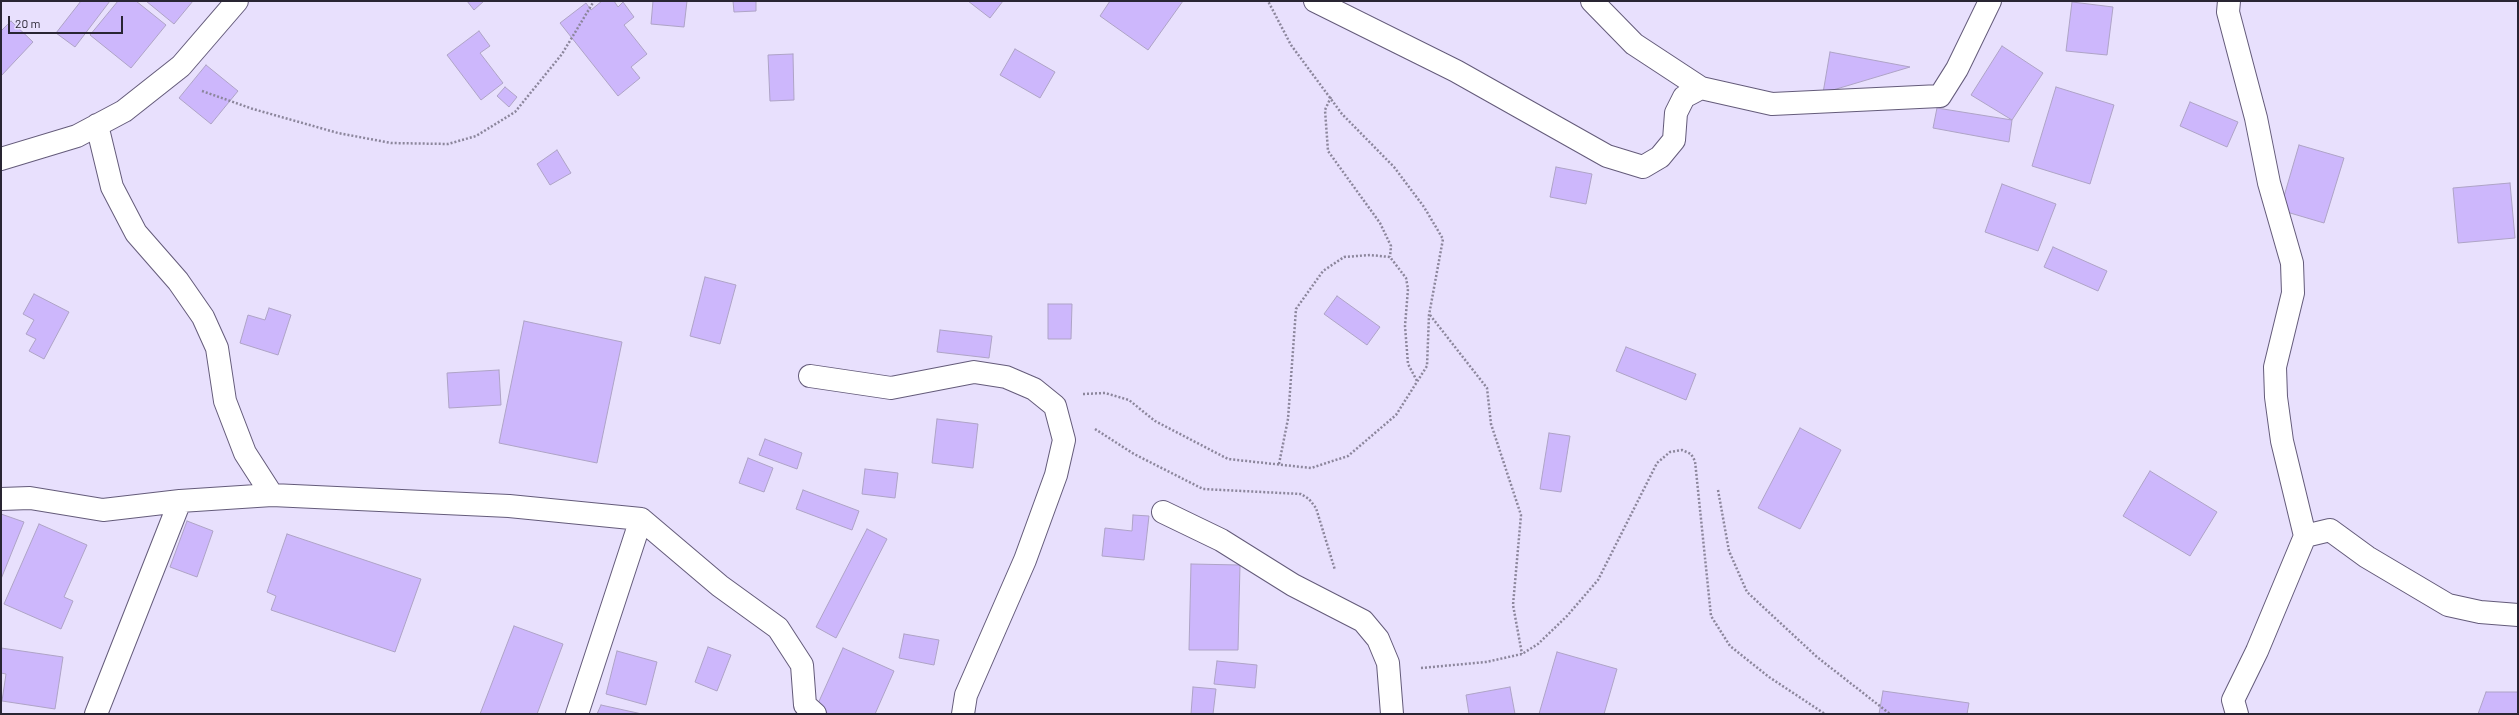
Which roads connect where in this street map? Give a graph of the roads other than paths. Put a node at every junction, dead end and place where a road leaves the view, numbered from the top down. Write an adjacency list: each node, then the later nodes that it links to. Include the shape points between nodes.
1 (237, 1): 7 (street, via 181,66 124,111)
2 (1315, 1): 6 (street, via 1456,71 1607,156 1643,167 1660,157 1674,140 1676,113 1684,97)
3 (1592, 1): 6 (street, via 1634,44)
4 (1990, 1): 6 (street, via 1957,69 1940,96 1772,104)
5 (2229, 1): 15 (street, via 2228,12 2256,118 2269,183 2292,264 2293,293 2275,367 2276,397 2282,441)
6 (1701, 88)
7 (97, 125): 8 (street, via 77,136); 10 (street, via 112,187 136,233 178,281 203,317 217,348 225,401 245,453)
8 (1, 159)
9 (810, 376): 20 (street, via 892,388 974,372 1006,377 1034,389 1055,406 1064,440 1056,475 1025,560 966,695)
10 (272, 495): 12 (street); 14 (street, via 509,506)
11 (1, 499): 12 (street, via 30,498 103,510)
12 (180, 501): 17 (street)
13 (1163, 512): 21 (street, via 1221,540 1293,585 1363,621 1378,638 1388,663)
14 (641, 519): 18 (street); 19 (street, via 720,586 778,628 802,665 805,705)
15 (2305, 536): 16 (street, via 2330,530 2367,557 2448,605 2480,612); 22 (street, via 2257,651 2233,700)
16 (2518, 615)
17 (96, 714)
18 (577, 714)
19 (815, 714)
20 (963, 714)
21 (1392, 714)
22 (2237, 714)

